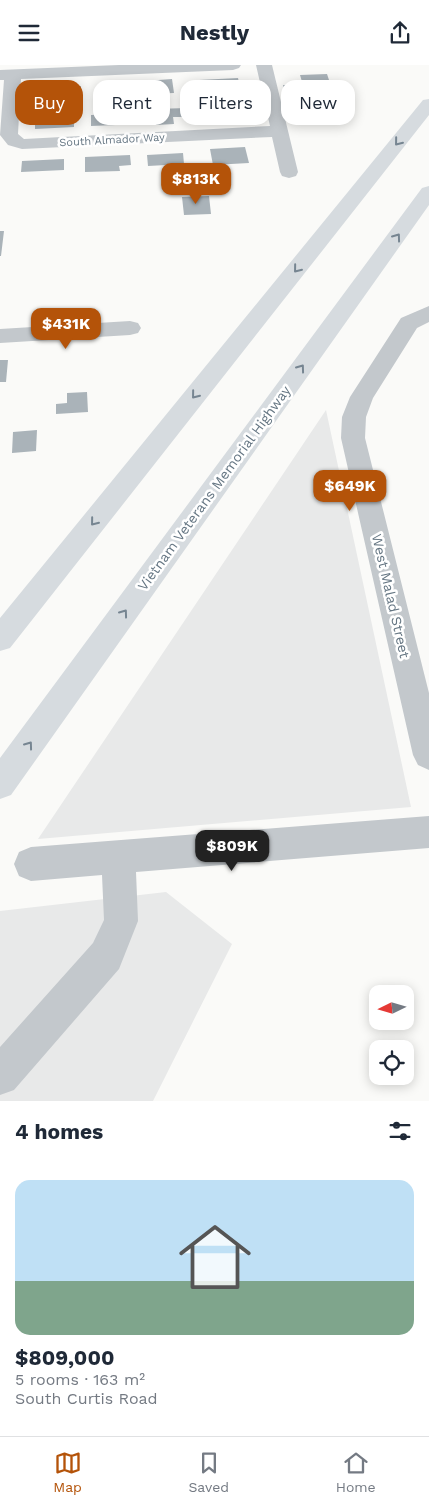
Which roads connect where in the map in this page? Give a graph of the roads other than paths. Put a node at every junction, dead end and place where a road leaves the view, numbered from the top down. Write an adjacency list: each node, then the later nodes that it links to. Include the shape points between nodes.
1 (233, 65): 3 (street)
2 (264, 65): 5 (street)
3 (7, 75): 5 (street, South Almador Way, via 9,135 22,144)
4 (429, 104): 11 (highway, one-way to 11)
5 (280, 131): 6 (street)
6 (290, 172)
7 (429, 193): 13 (highway, Vietnam Veterans Memorial Highway, one-way to 7)
8 (429, 313): 12 (street, West Malad Street, via 409,323 362,397 354,417 353,439)
9 (130, 328): 10 (street)
10 (0, 336)
11 (0, 639)
12 (429, 755)
13 (0, 784)
14 (429, 832): 15 (street)
15 (118, 857): 16 (street); 17 (street, via 122,921 106,956)
16 (31, 863)
17 (0, 1076)

